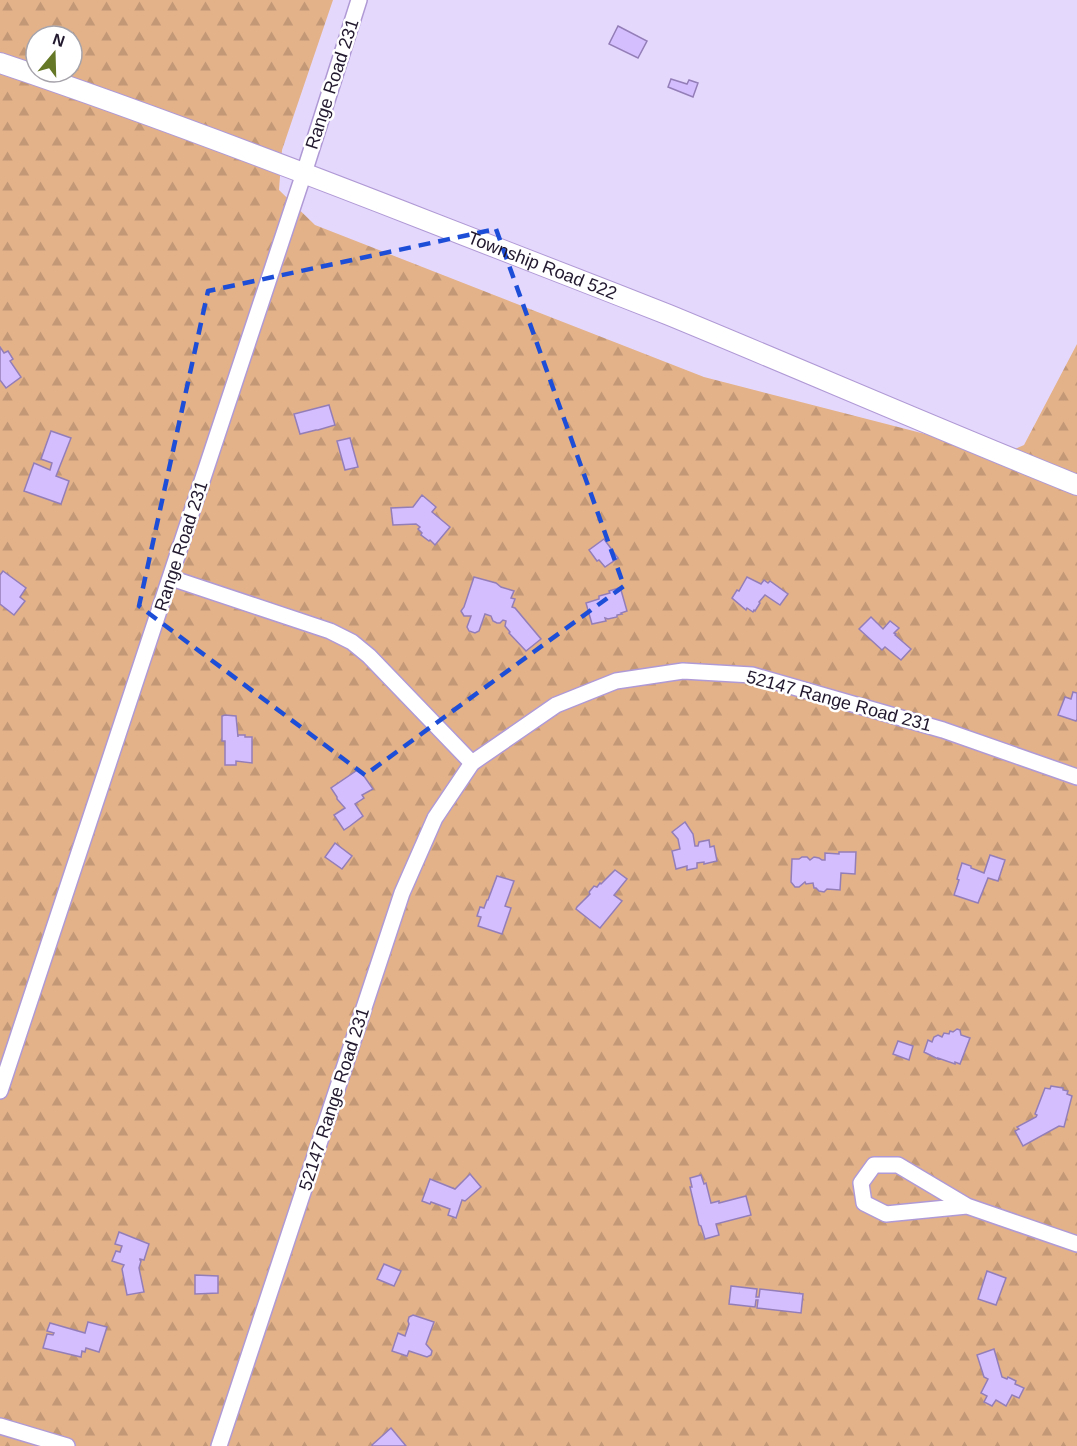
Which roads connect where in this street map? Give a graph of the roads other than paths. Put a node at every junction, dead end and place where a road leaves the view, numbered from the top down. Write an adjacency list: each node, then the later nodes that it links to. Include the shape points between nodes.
1 (359, 0): 3 (street, Range Road 231)
2 (0, 63): 3 (main road, Township Road 522)
3 (304, 173): 4 (main road, Township Road 522, via 668,315); 5 (street, Range Road 231)
4 (1077, 485)
5 (171, 578): 6 (street, via 330,631 352,642 388,674); 8 (street, Range Road 231)
6 (472, 763): 7 (street, 52147 Range Road 231, via 556,705 616,681 683,671 752,675 943,730); 13 (street, 52147 Range Road 231, via 435,818 402,893)
7 (1077, 777)
8 (0, 1091)
9 (967, 1206): 9 (street, via 897,1165 874,1166 861,1183 864,1203 886,1214); 10 (street)
10 (1077, 1244)
11 (0, 1426): 12 (street)
12 (67, 1446)
13 (219, 1446)

